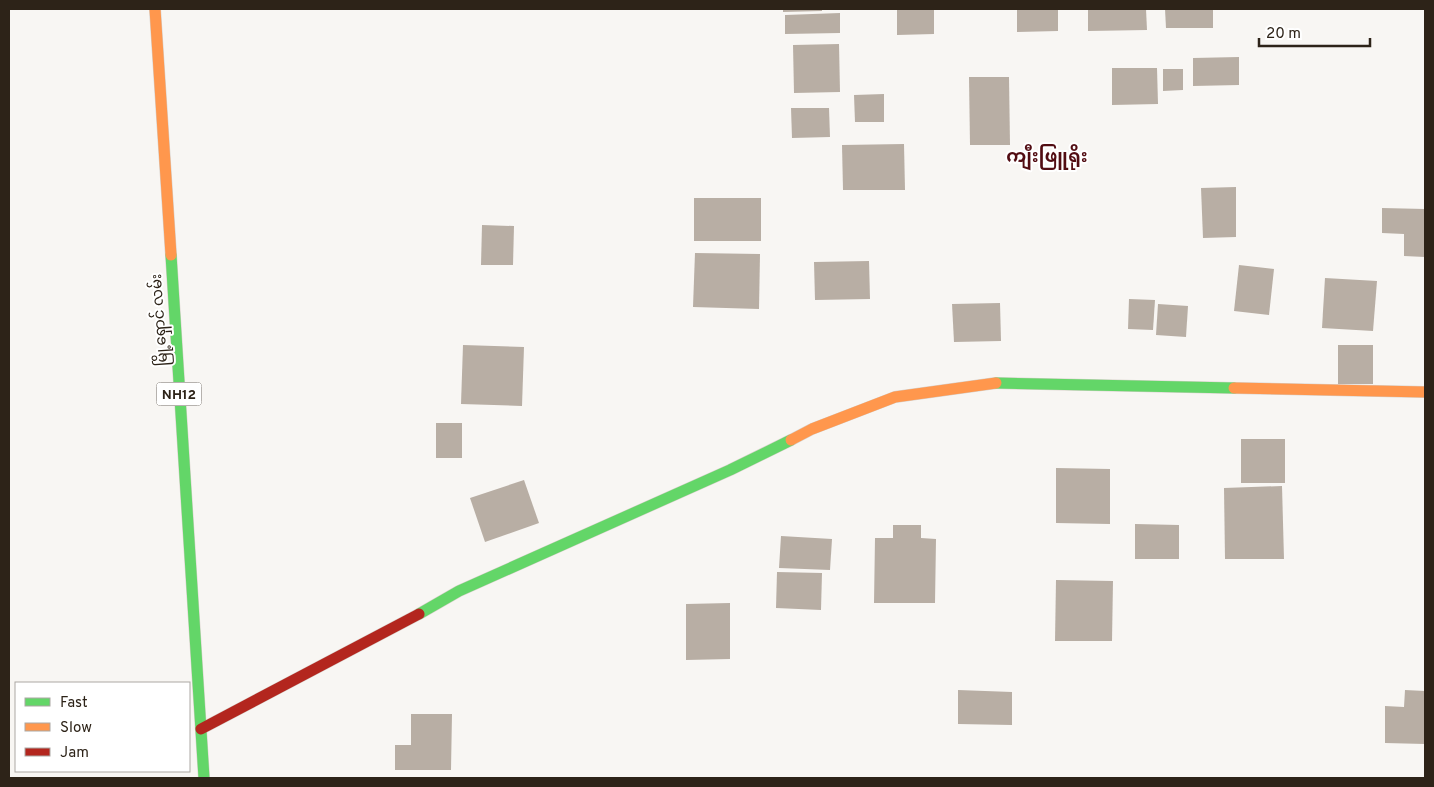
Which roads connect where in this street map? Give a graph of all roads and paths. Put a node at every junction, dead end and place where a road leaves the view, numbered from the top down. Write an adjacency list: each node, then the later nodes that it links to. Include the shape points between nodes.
1 (155, 9): 3 (main road, မြို့ရှောင် လမ်း / NH12)
2 (1425, 392): 3 (main road, via 990,383 895,397 812,429 730,470 459,591)
3 (200, 729): 4 (main road, မြို့ရှောင် လမ်း / NH12)
4 (204, 778)

